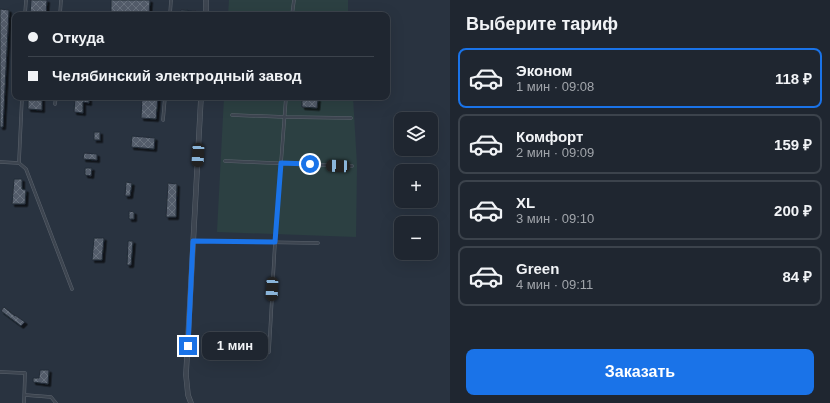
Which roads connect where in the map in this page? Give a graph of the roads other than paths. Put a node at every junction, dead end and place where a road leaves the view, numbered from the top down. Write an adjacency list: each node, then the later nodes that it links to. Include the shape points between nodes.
1 (26, 0): 6 (lane)
2 (60, 0): 7 (lane)
3 (171, 0): 8 (lane)
4 (206, 0): 9 (street)
5 (294, 0): 10 (lane)
6 (25, 12)
7 (60, 12)
8 (170, 12)
9 (206, 12)
10 (292, 12)
11 (22, 100): 23 (lane)
12 (56, 100): 16 (lane)
13 (165, 100): 20 (lane)
14 (201, 100): 26 (street)
15 (286, 100): 18 (lane)
16 (55, 104)
17 (232, 115): 18 (lane)
18 (285, 117): 19 (lane); 24 (lane)
19 (351, 118)
20 (163, 120)
21 (225, 161): 24 (lane)
22 (0, 162): 23 (lane)
23 (19, 163): 29 (lane, via 26,169)
24 (281, 163): 25 (lane); 27 (lane)
25 (352, 166)
26 (193, 241): 27 (lane); 35 (street, via 186,375)
27 (275, 242): 28 (lane); 30 (lane)
28 (318, 243)
29 (72, 289)
30 (269, 352)
31 (0, 372): 32 (lane, via 25,373)
32 (24, 395): 33 (lane); 34 (lane, via 51,397)
33 (24, 403)
34 (56, 403)
35 (191, 403)

